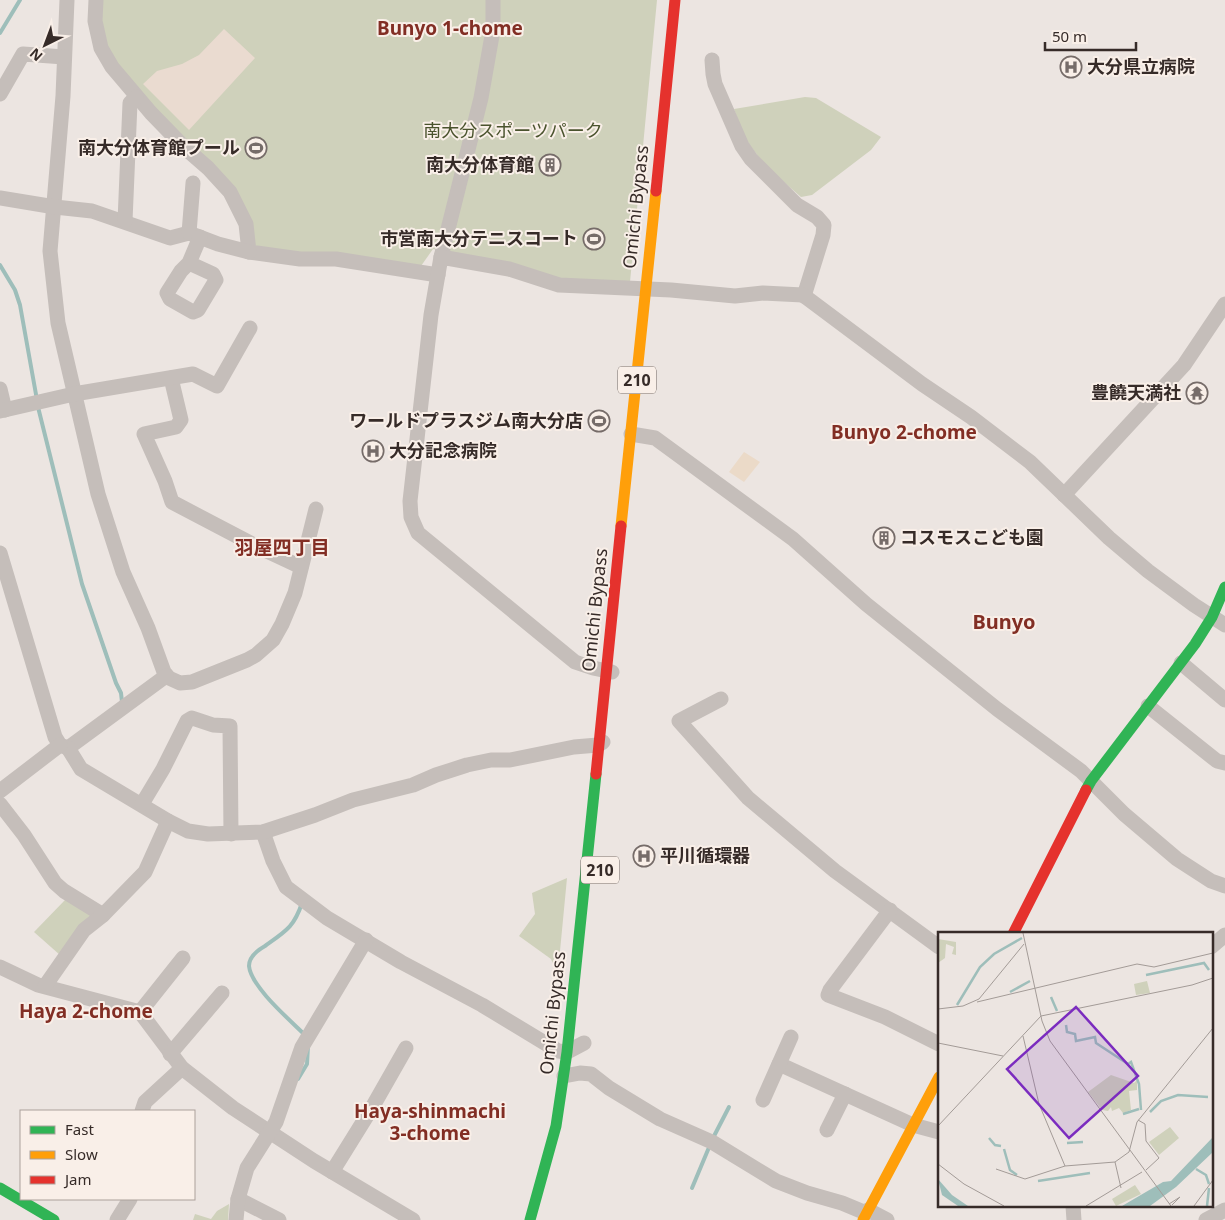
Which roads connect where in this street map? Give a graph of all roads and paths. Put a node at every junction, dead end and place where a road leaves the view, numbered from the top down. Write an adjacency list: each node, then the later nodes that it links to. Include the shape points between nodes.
1 (66, 0): 5 (street)
2 (96, 0): 8 (street, via 95,21 101,48)
3 (494, 0): 15 (street, via 493,30 481,98)
4 (675, 0): 18 (main road, Omichi Bypass / 210)
5 (64, 57): 7 (street, via 23,54); 11 (street)
6 (712, 60): 19 (street, via 715,84 746,153 797,205 824,225)
7 (0, 94)
8 (136, 97): 12 (street, via 130,103); 14 (street, via 230,192 246,224)
9 (193, 183): 13 (street)
10 (0, 198): 11 (street)
11 (55, 208): 12 (street, via 92,210); 24 (street, via 50,251 52,279)
12 (125, 221): 13 (street, via 170,238)
13 (195, 235): 14 (street); 16 (street)
14 (249, 252): 17 (street, via 336,259)
15 (441, 257): 17 (street); 18 (street, via 510,269 559,285)
16 (189, 263)
17 (438, 275): 35 (street, via 410,502 411,517 418,533 575,662)
18 (657, 289): 19 (street, via 735,296 783,293); 26 (main road, Omichi Bypass / 210)
19 (804, 296): 27 (street, via 1005,442)
20 (1225, 304): 27 (street, via 1184,364)
21 (250, 328): 22 (street, via 218,386 193,374)
22 (171, 378): 24 (street); 30 (street, via 181,420 176,427 144,434 172,502)
23 (0, 389): 25 (street)
24 (74, 394): 25 (street); 36 (street, via 98,494 123,572)
25 (2, 410)
26 (642, 436): 35 (main road, Omichi Bypass / 210); 45 (street, via 655,438 793,539 866,604)
27 (1064, 495): 32 (street, via 1141,565)
28 (316, 509): 30 (street)
29 (0, 553): 42 (street, via 54,736)
30 (301, 567): 36 (street, via 289,609 273,640 264,648 247,660 188,683)
31 (1225, 587): 32 (main road)
32 (1212, 617): 33 (street); 34 (main road)
33 (1225, 625)
34 (1182, 662): 38 (street); 39 (main road)
35 (616, 672): 41 (main road, Omichi Bypass / 210)
36 (166, 676): 42 (street)
37 (721, 699): 53 (street, via 679,721 748,798 835,871)
38 (1225, 700)
39 (1148, 706): 44 (street, via 1216,761); 45 (main road)
40 (614, 736): 41 (street); 43 (main road)
41 (598, 745): 50 (street, via 467,765); 68 (main road, Omichi Bypass / 210)
42 (64, 746): 46 (street); 48 (street, via 81,769)
43 (612, 753)
44 (1225, 763)
45 (1091, 781): 52 (street, via 1177,859 1211,881); 55 (main road)
46 (0, 791)
47 (0, 804): 54 (street, via 55,883)
48 (142, 804): 49 (street); 51 (street, via 187,721 192,718 213,725 230,726)
49 (168, 821): 51 (street, via 188,831); 54 (street, via 145,872)
50 (263, 832): 51 (street); 57 (street, via 286,887 327,918)
51 (231, 834)
52 (1225, 886)
53 (890, 910): 58 (street); 66 (street, via 828,995 885,1017)
54 (103, 915): 62 (street, via 84,930)
55 (1018, 931)
56 (1225, 935): 59 (street)
57 (366, 940): 68 (street, via 558,1051); 80 (street, via 302,1047)
58 (938, 946)
59 (1212, 946)
60 (183, 958): 64 (street)
61 (0, 967): 62 (street)
62 (45, 986): 64 (street)
63 (222, 993): 69 (street)
64 (140, 1012): 69 (street)
65 (791, 1037): 71 (street)
66 (938, 1044)
67 (406, 1048): 82 (street)
68 (567, 1052): 70 (street); 73 (main road, Omichi Bypass / 210)
69 (170, 1054): 72 (street)
70 (582, 1058): 73 (street); 89 (street, via 591,1074 660,1120 712,1142 776,1181)
71 (779, 1064): 75 (street); 76 (street)
72 (182, 1068): 77 (street, via 145,1102); 80 (street)
73 (564, 1076): 95 (main road, Omichi Bypass / 210, via 556,1126)
74 (938, 1078): 78 (main road)
75 (845, 1094): 78 (street); 79 (street)
76 (763, 1100)
77 (142, 1110)
78 (913, 1125): 81 (street); 89 (main road)
79 (827, 1130)
80 (270, 1132): 82 (street); 84 (street, via 247,1168)
81 (938, 1132)
82 (332, 1172): 94 (street)
83 (0, 1188): 85 (main road)
84 (238, 1198): 92 (street); 93 (street)
85 (20, 1200)
86 (20, 1200): 90 (main road)
87 (129, 1200): 91 (street)
88 (1225, 1210): 97 (street)
89 (865, 1214): 96 (street)
90 (54, 1220)
91 (117, 1220)
92 (236, 1220)
93 (279, 1220)
94 (413, 1220)
95 (530, 1220)
96 (887, 1220)
97 (1206, 1220)

